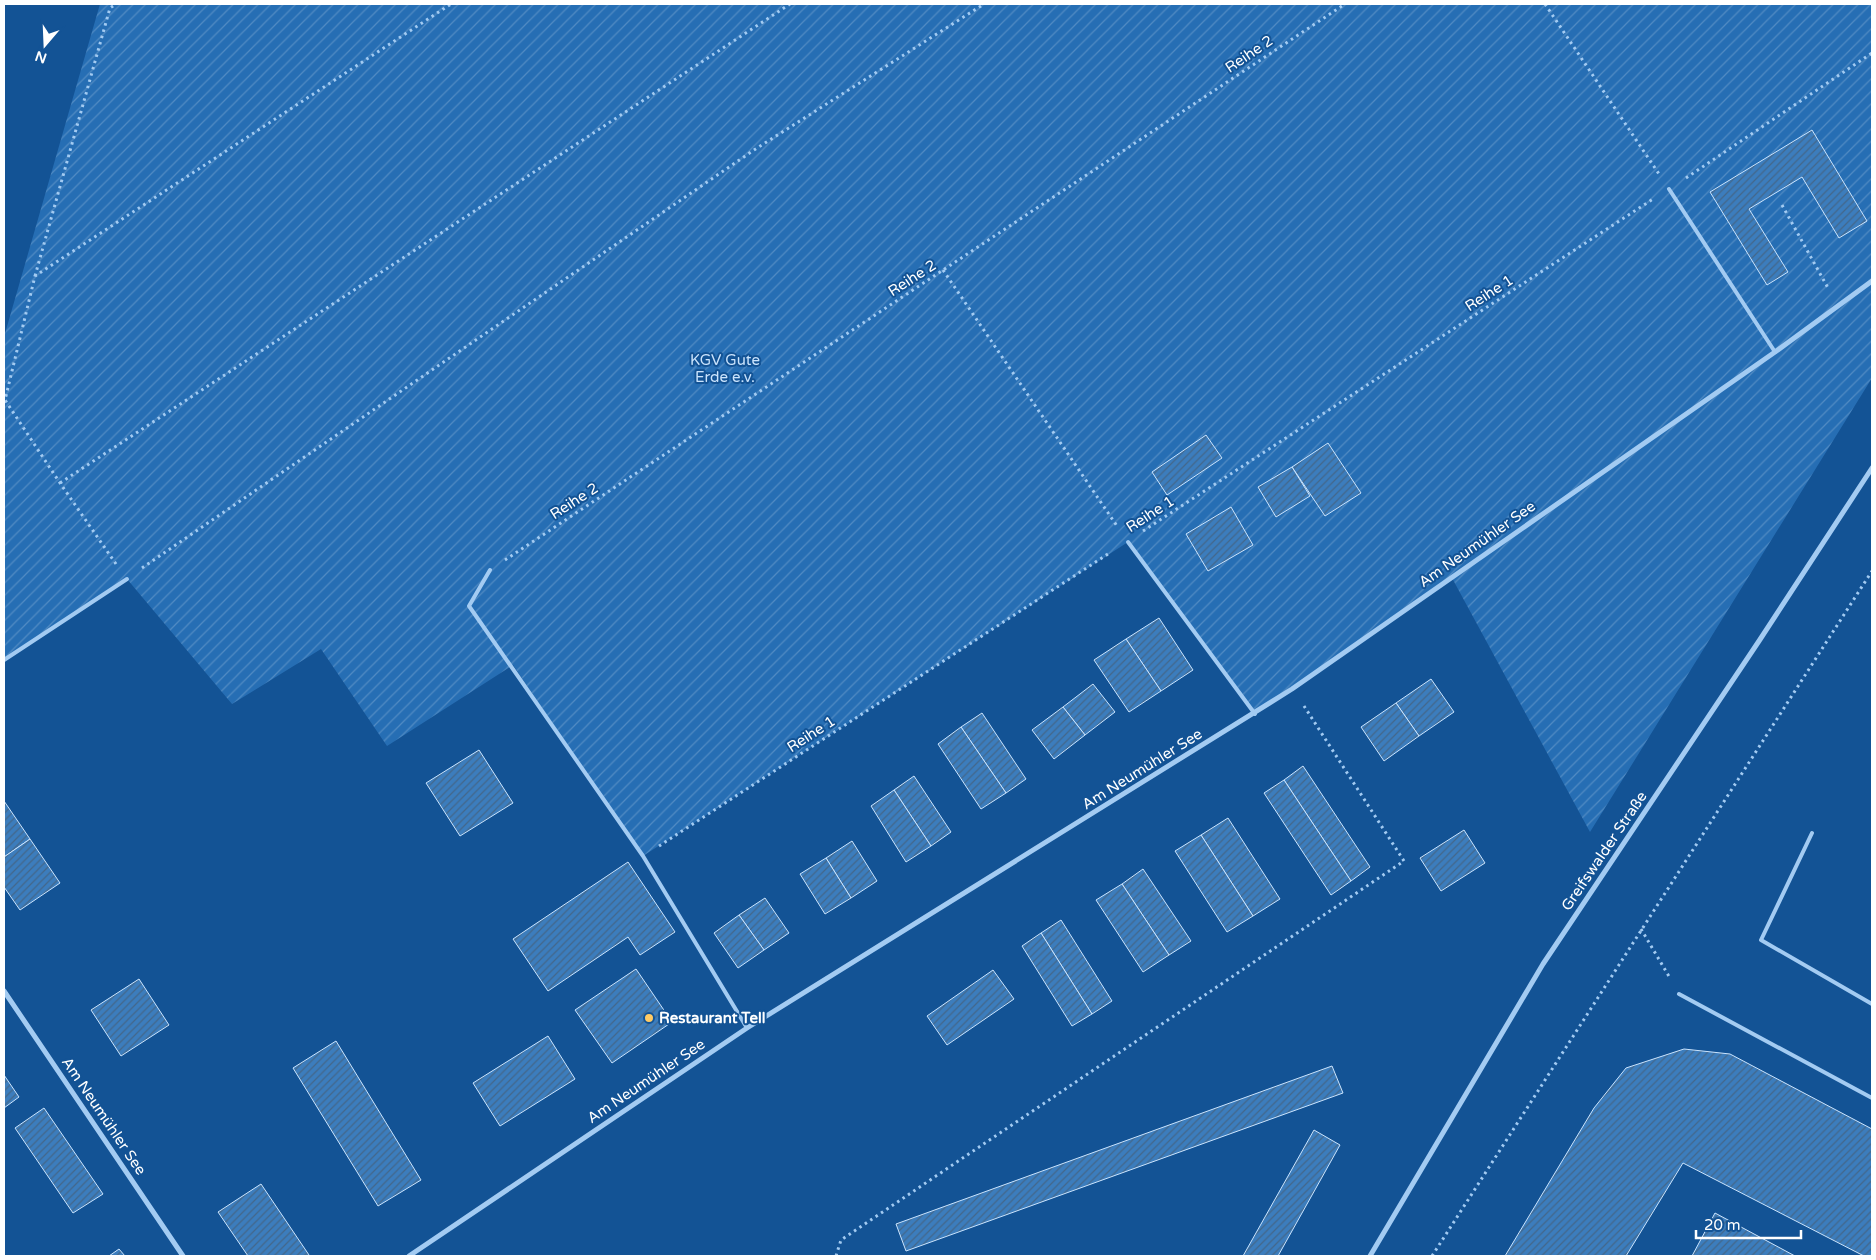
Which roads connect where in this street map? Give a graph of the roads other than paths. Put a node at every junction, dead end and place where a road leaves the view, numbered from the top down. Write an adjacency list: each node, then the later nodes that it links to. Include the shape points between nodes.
1 (1669, 189): 3 (lane)
2 (1872, 281): 3 (street, Am Neumühler See)
3 (1775, 352): 9 (street, Am Neumühler See)
4 (1872, 468): 18 (street, Greifswalder Straße, via 1543,964)
5 (1128, 542): 9 (lane)
6 (490, 570): 14 (lane, via 469,606 643,856)
7 (127, 579): 8 (lane)
8 (4, 660)
9 (1255, 714): 14 (street, Am Neumühler See)
10 (1812, 833): 13 (lane, via 1761,940)
11 (4, 991): 16 (street, Am Neumühler See)
12 (1680, 994): 15 (lane)
13 (1872, 1004)
14 (747, 1028): 17 (street, Am Neumühler See)
15 (1872, 1098)
16 (183, 1256)
17 (409, 1256)
18 (1370, 1256)

